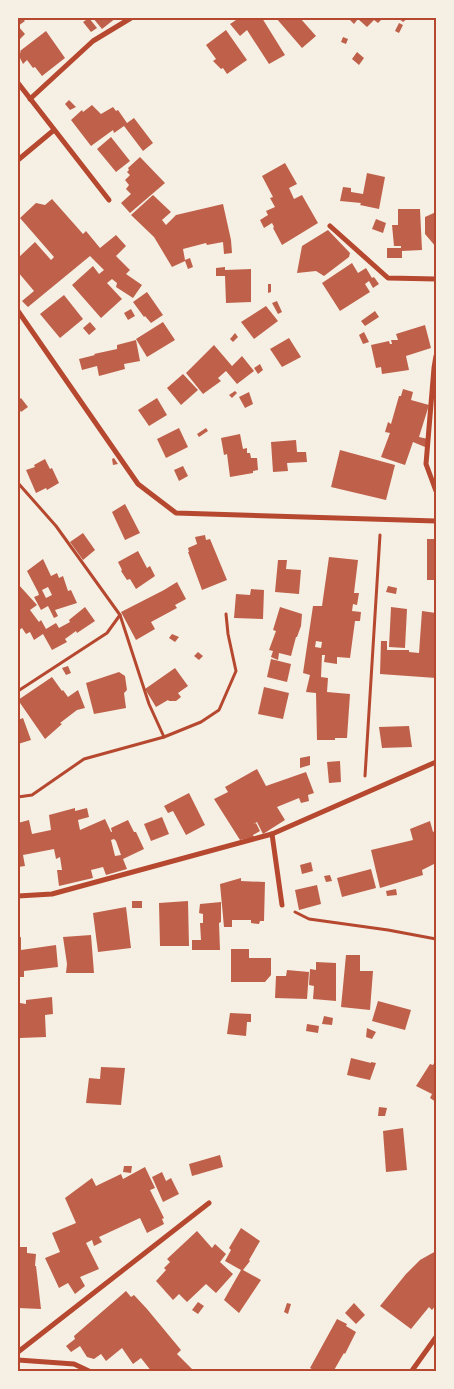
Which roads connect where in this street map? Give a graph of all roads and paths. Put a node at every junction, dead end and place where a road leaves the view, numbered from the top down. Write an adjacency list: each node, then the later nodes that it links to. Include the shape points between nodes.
1 (131, 18): 3 (street, via 93,41)
2 (18, 83): 3 (street)
3 (30, 99): 4 (street)
4 (54, 130): 5 (street); 6 (street)
5 (18, 160)
6 (109, 200)
7 (330, 226): 8 (street, via 388,278)
8 (436, 279)
9 (18, 311): 13 (street, via 138,484 176,513)
10 (436, 356): 12 (street, via 426,464)
11 (18, 483): 16 (path, via 56,526)
12 (436, 491)
13 (380, 519): 14 (street); 20 (path)
14 (436, 521)
15 (226, 614): 18 (path, via 236,671 220,710 201,722)
16 (120, 615): 17 (path, via 107,633); 18 (path, via 149,704)
17 (18, 691)
18 (164, 737): 21 (path, via 84,759 32,795)
19 (436, 762): 20 (street)
20 (364, 794): 22 (street)
21 (18, 797)
22 (272, 834): 23 (street, via 52,894); 24 (street)
23 (18, 896)
24 (282, 906): 25 (path, via 309,919)
25 (436, 939)
26 (209, 1203): 28 (street)
27 (436, 1337): 31 (street)
28 (18, 1352)
29 (18, 1360): 30 (street, via 74,1364)
30 (91, 1372)
31 (410, 1372)

